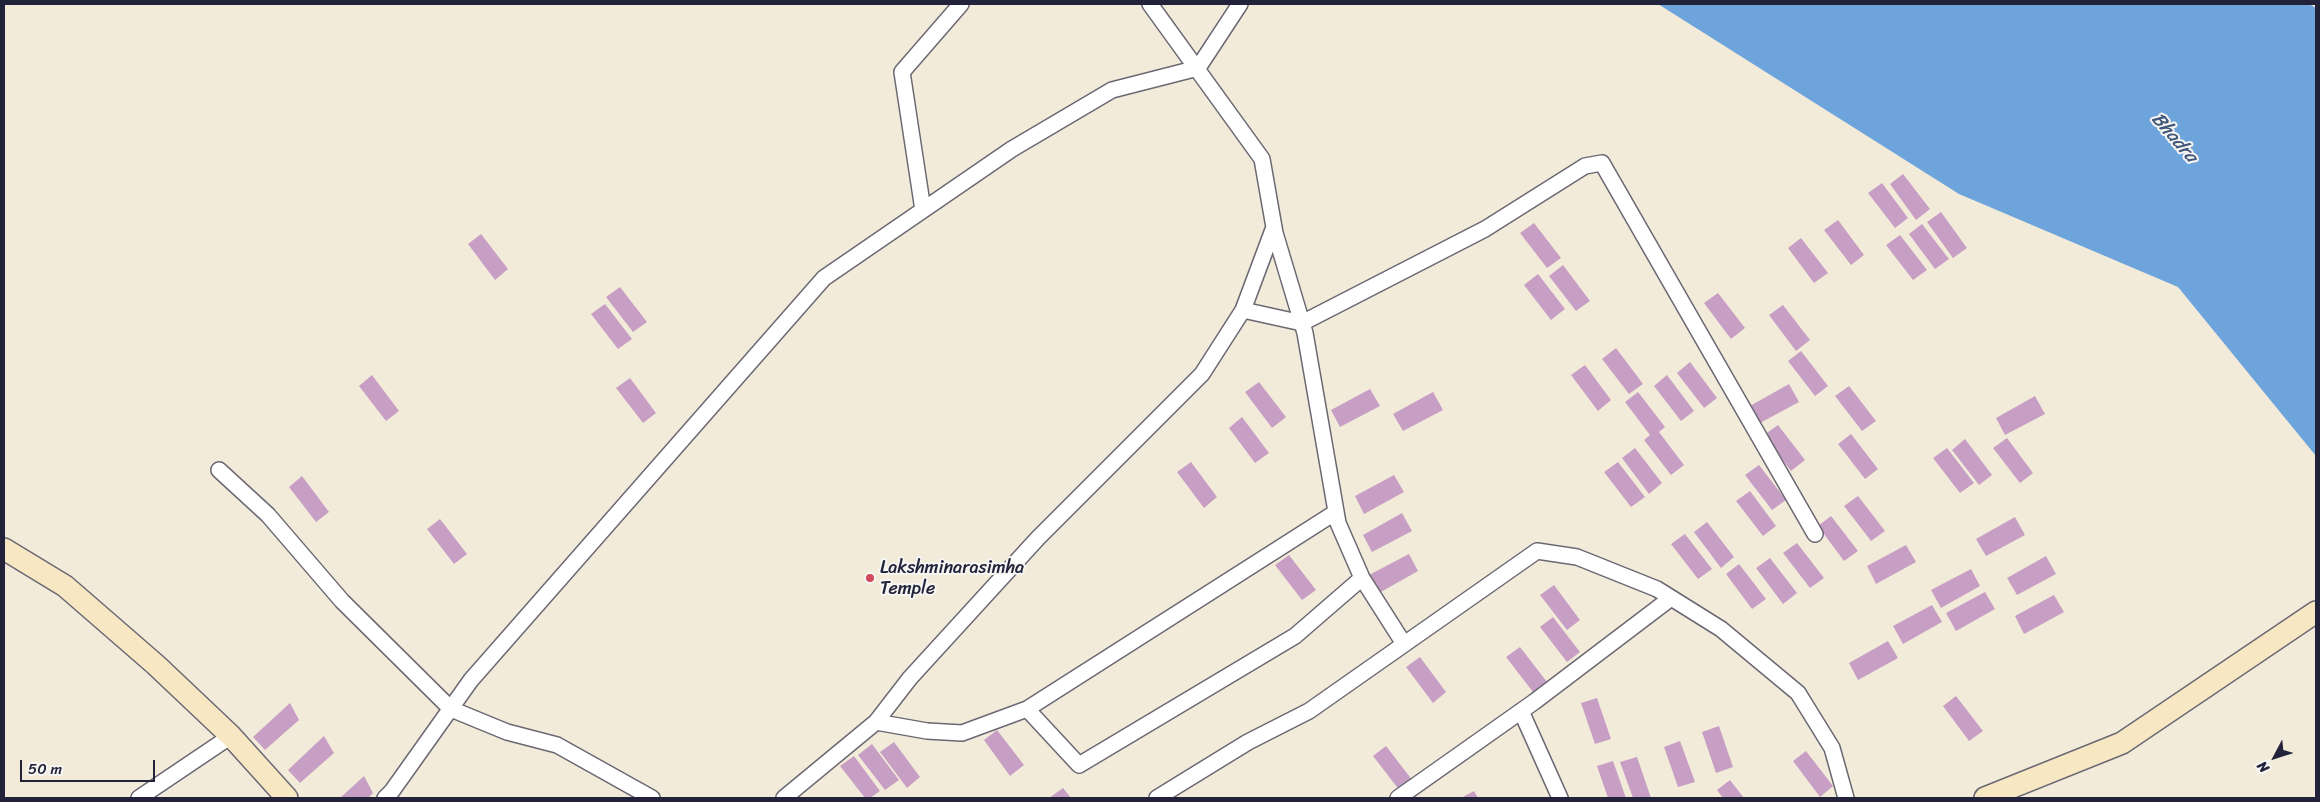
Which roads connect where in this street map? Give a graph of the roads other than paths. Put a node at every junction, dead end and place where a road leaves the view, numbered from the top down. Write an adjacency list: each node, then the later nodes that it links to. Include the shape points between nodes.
1 (960, 4): 5 (street, via 902,72)
2 (1150, 4): 4 (street)
3 (1240, 4): 4 (street)
4 (1198, 68): 5 (street, via 1112,90 1012,148); 6 (street, via 1262,159)
5 (922, 210): 17 (street, via 824,278)
6 (1274, 227): 7 (street); 8 (street)
7 (1243, 310): 8 (street); 20 (street, via 1202,374 1038,538 910,678)
8 (1302, 323): 10 (street); 11 (street, via 1486,229 1585,166 1602,163)
9 (220, 470): 17 (street, via 268,515 342,601)
10 (1336, 512): 13 (street); 18 (street)
11 (1815, 534)
12 (4, 549): 21 (main road, via 65,586)
13 (1362, 578): 16 (street); 18 (street, via 1296,636 1079,766)
14 (1671, 598): 16 (street, via 1657,589 1577,557 1537,551); 19 (street); 30 (street, via 1721,629 1798,693 1832,748)
15 (2316, 612): 31 (main road, via 2122,742)
16 (1404, 644): 27 (street, via 1309,711 1248,742)
17 (450, 709): 24 (street); 25 (street, via 507,732 556,745)
18 (1027, 709): 20 (street, via 962,733)
19 (1521, 711): 28 (street); 29 (street)
20 (876, 722): 26 (street)
21 (231, 736): 22 (street); 23 (main road)
22 (139, 798)
23 (287, 798)
24 (385, 798)
25 (652, 798)
26 (784, 798)
27 (1157, 798)
28 (1398, 798)
29 (1560, 798)
30 (1846, 798)
31 (1985, 798)

